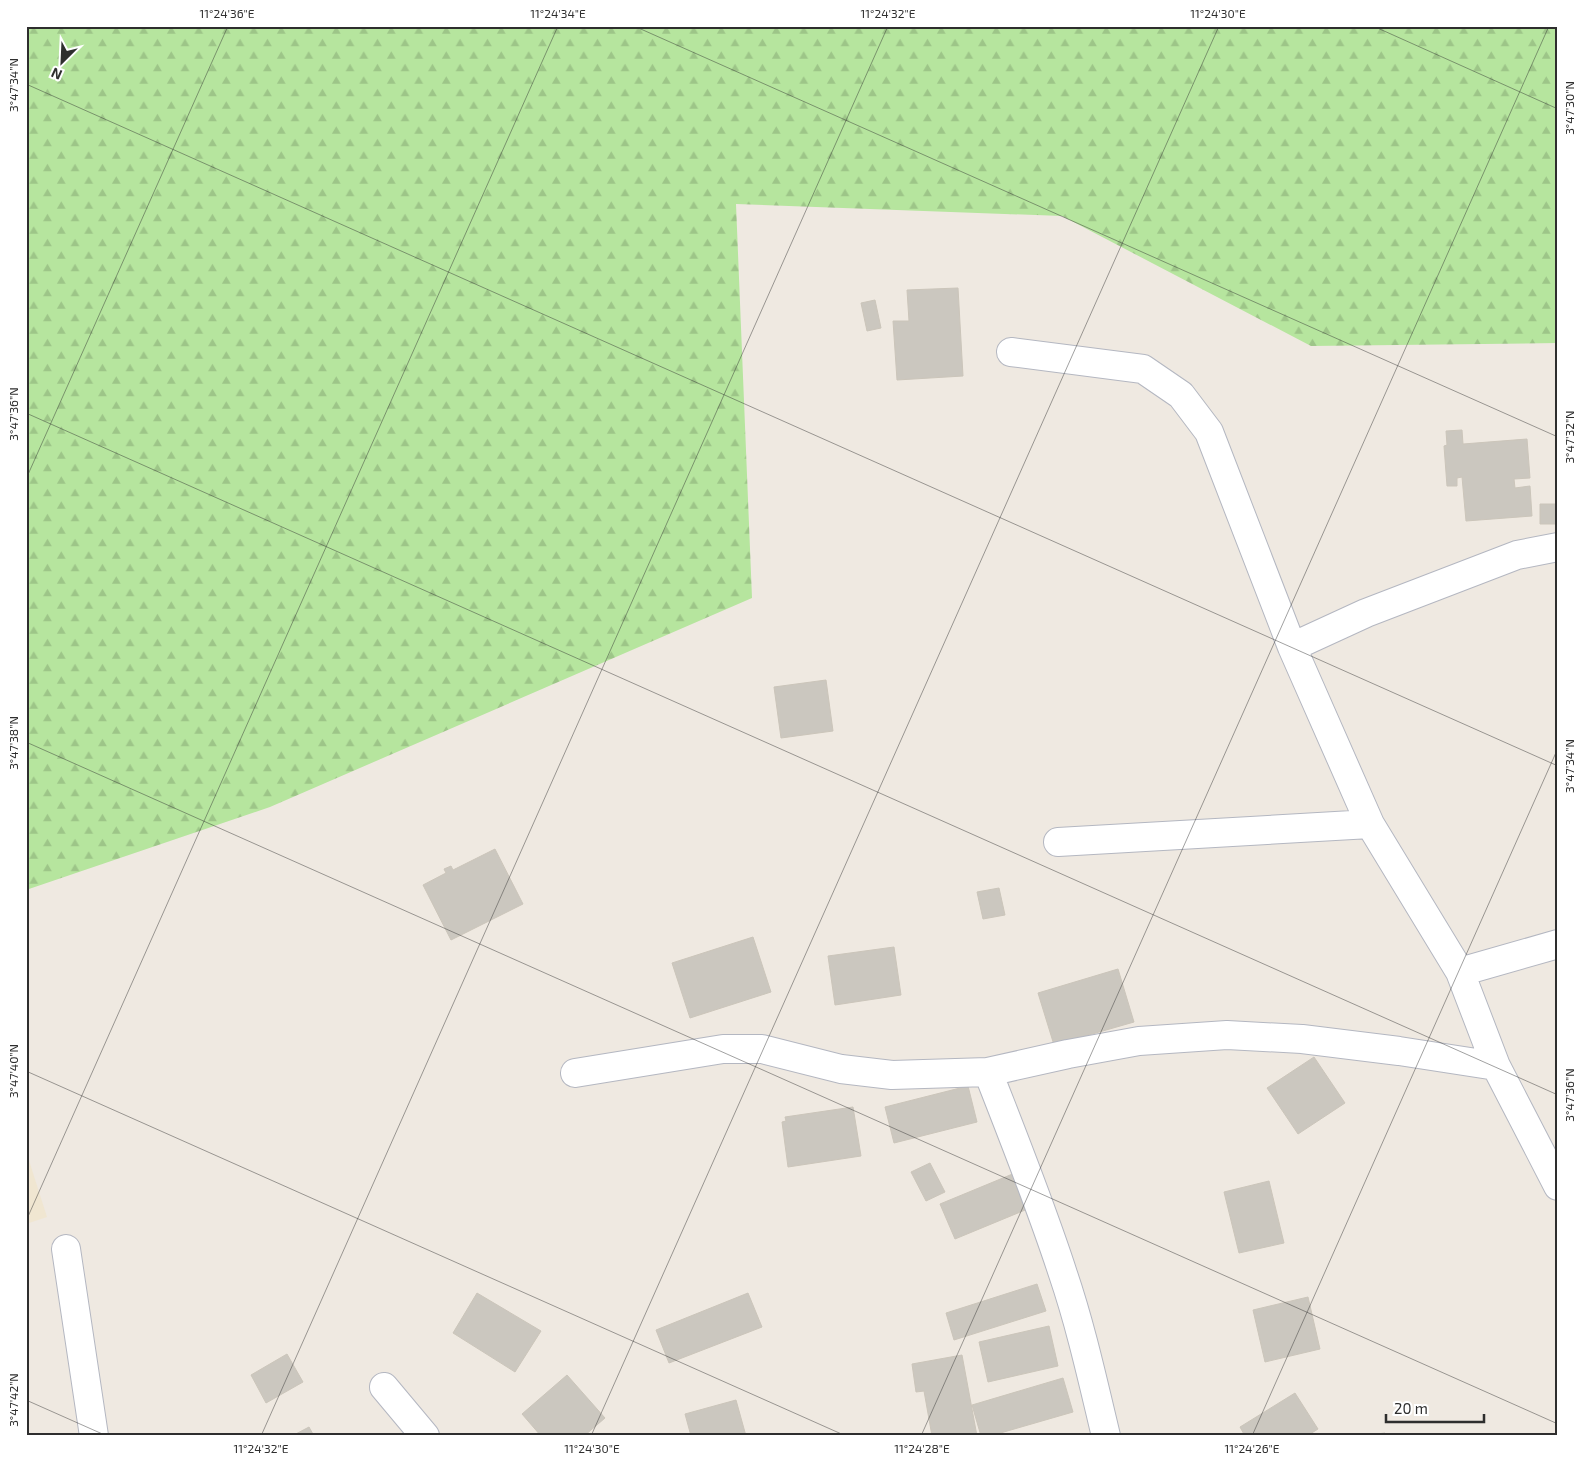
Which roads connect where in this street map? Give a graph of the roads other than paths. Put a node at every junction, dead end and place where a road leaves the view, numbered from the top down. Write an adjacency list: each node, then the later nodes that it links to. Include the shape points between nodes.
1 (1011, 352): 3 (street, via 1143,370 1181,395 1209,432)
2 (1558, 547): 3 (street, via 1517,555 1366,613)
3 (1292, 648): 4 (street)
4 (1370, 824): 5 (street); 7 (street)
5 (1058, 842)
6 (1558, 944): 7 (street)
7 (1460, 972): 8 (street)
8 (1496, 1066): 9 (street, via 1302,1039 1227,1035 1139,1041); 11 (street)
9 (988, 1072): 10 (street, via 892,1075 842,1069 762,1049 723,1049); 16 (street, via 1064,1275)
10 (575, 1073)
11 (1558, 1186)
12 (66, 1249): 14 (street)
13 (384, 1387): 15 (street)
14 (94, 1436)
15 (425, 1436)
16 (1106, 1436)

